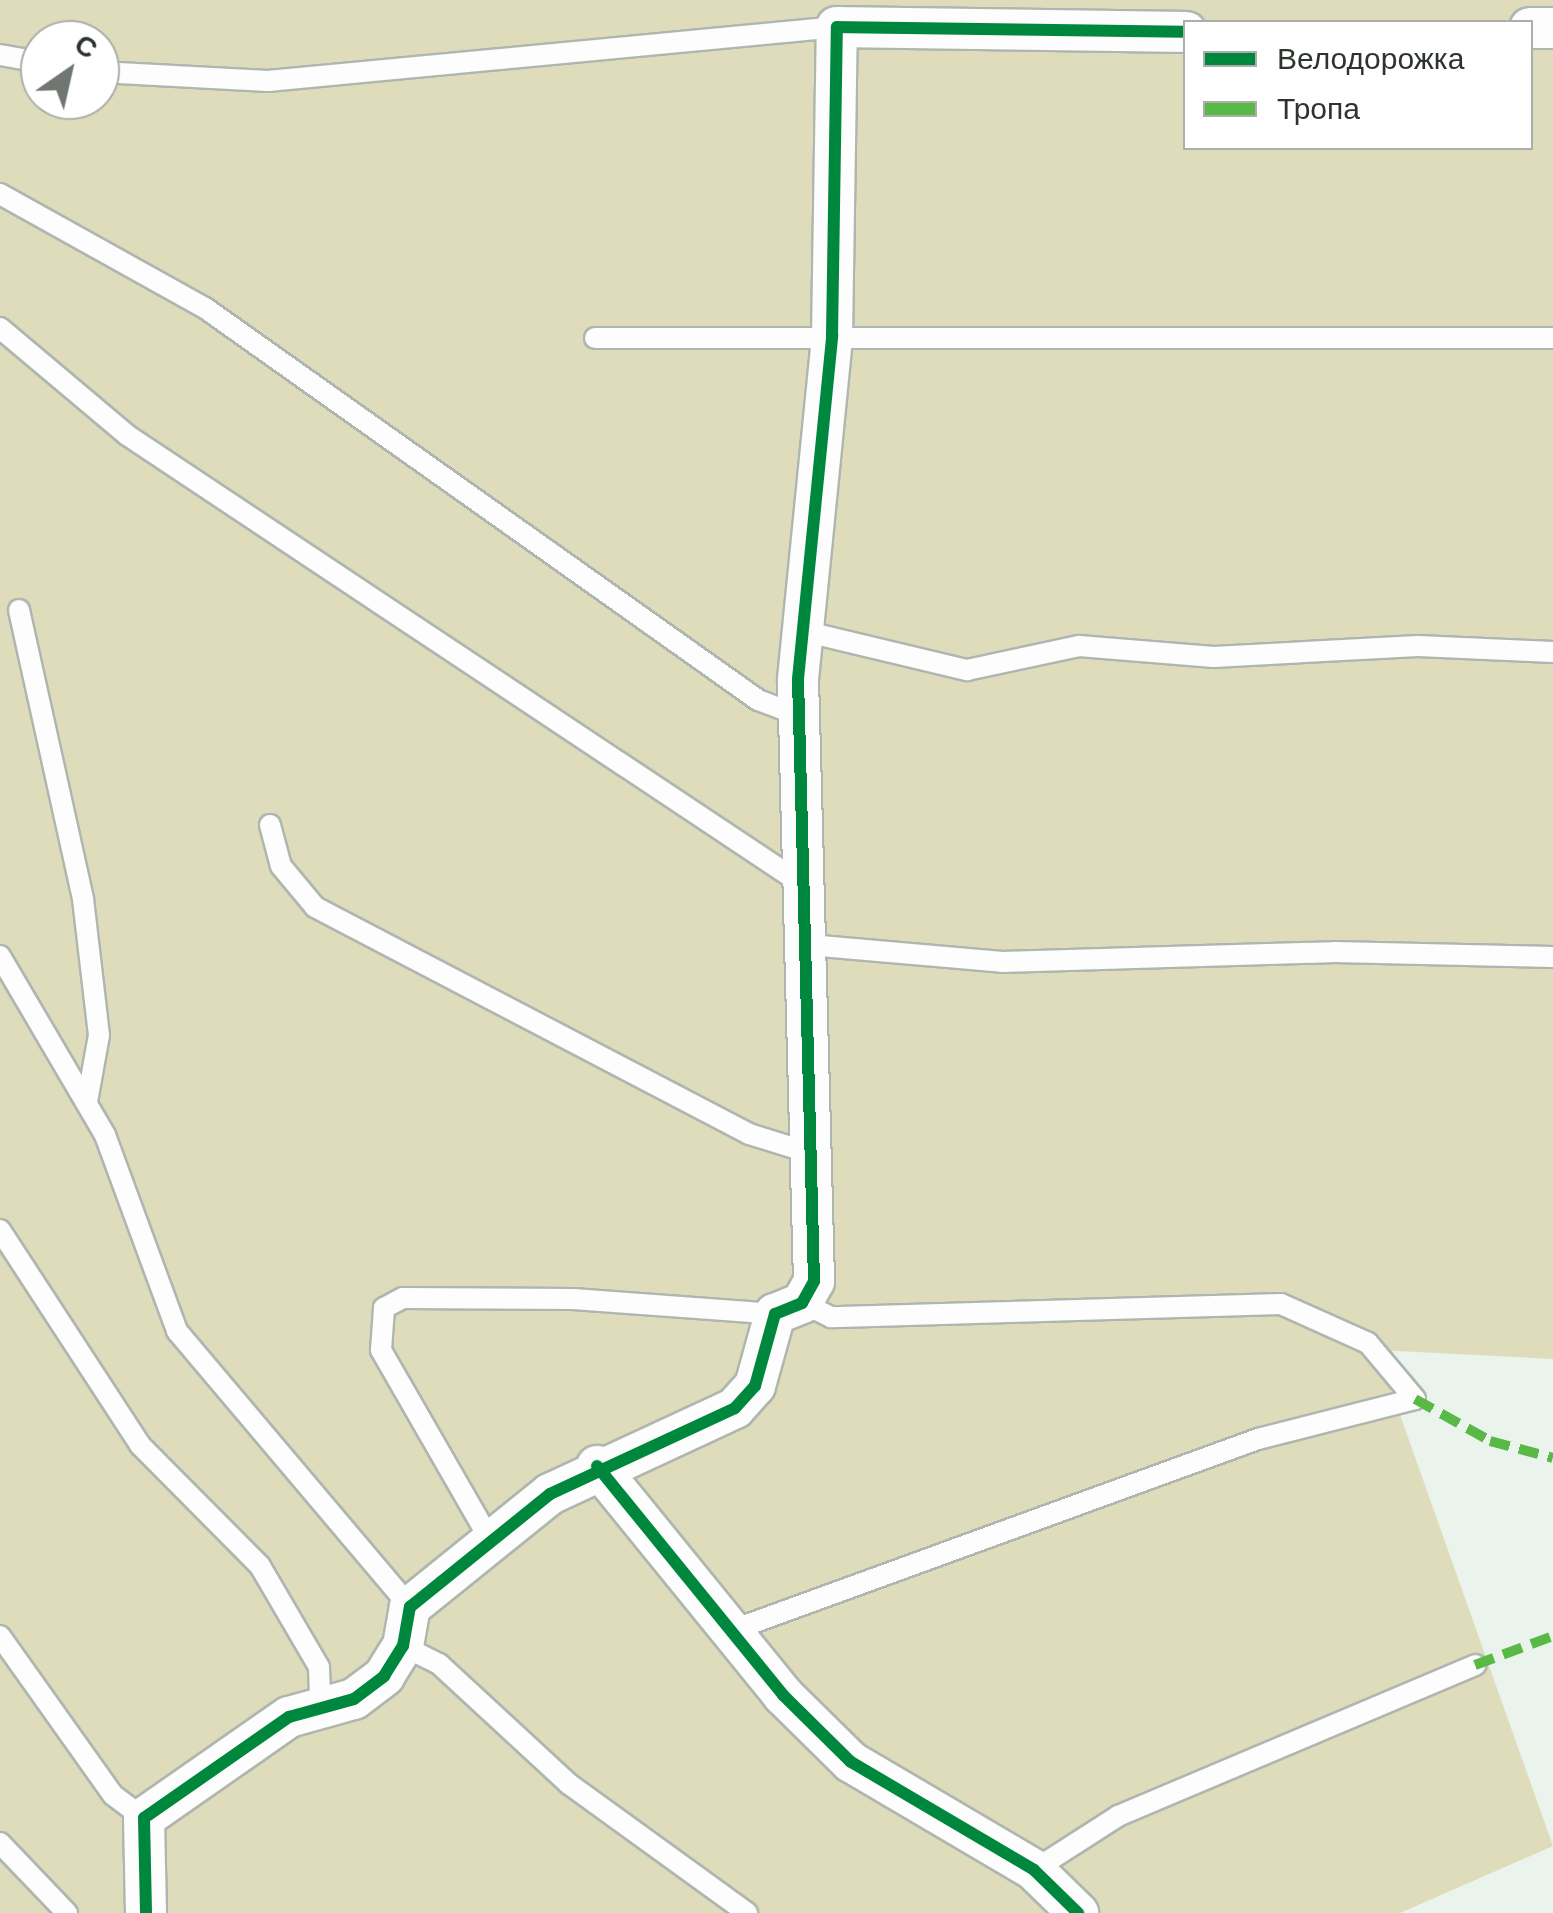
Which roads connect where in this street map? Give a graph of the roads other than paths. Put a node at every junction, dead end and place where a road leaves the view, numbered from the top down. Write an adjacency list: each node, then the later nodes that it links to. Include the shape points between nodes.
1 (837, 27): 2 (street); 3 (lane, via 268,81); 6 (street)
2 (1183, 32)
3 (120, 73)
4 (0, 194): 12 (lane, via 205,308 758,700)
5 (0, 328): 14 (lane, via 127,436)
6 (832, 336): 7 (lane); 8 (lane); 10 (street)
7 (595, 338)
8 (1553, 338)
9 (20, 610): 18 (lane, via 84,899 99,1035)
10 (803, 631): 11 (lane, via 968,670 1079,646 1214,658 1418,646); 12 (street)
11 (1553, 652)
12 (798, 714): 14 (street)
13 (270, 825): 19 (lane, via 281,866 316,907 749,1134)
14 (806, 888): 15 (street)
15 (809, 945): 17 (lane, via 1002,962 1260,952); 19 (street)
16 (0, 956): 18 (lane)
17 (1553, 957)
18 (87, 1102): 24 (lane, via 192,1354)
19 (807, 1152): 21 (street, via 817,1248)
20 (0, 1230): 29 (lane, via 140,1446 260,1566 320,1667)
21 (788, 1308): 22 (street, via 755,1386 735,1408); 23 (lane, via 404,1298 384,1308 381,1350); 25 (lane, via 831,1317 1281,1304 1368,1343 1415,1399 1258,1439)
22 (597, 1466): 23 (street); 25 (street)
23 (488, 1538): 24 (street)
24 (410, 1606): 27 (street)
25 (733, 1630): 32 (street, via 852,1762)
26 (0, 1636): 30 (lane, via 114,1795)
27 (404, 1646): 29 (street, via 354,1699); 35 (lane, via 440,1664 569,1784)
28 (1475, 1665): 32 (lane, via 1118,1816)
29 (320, 1702): 30 (street)
30 (144, 1818): 34 (street)
31 (0, 1843): 33 (lane)
32 (1034, 1870): 36 (street)
33 (66, 1913)
34 (146, 1913)
35 (747, 1913)
36 (1078, 1913)

